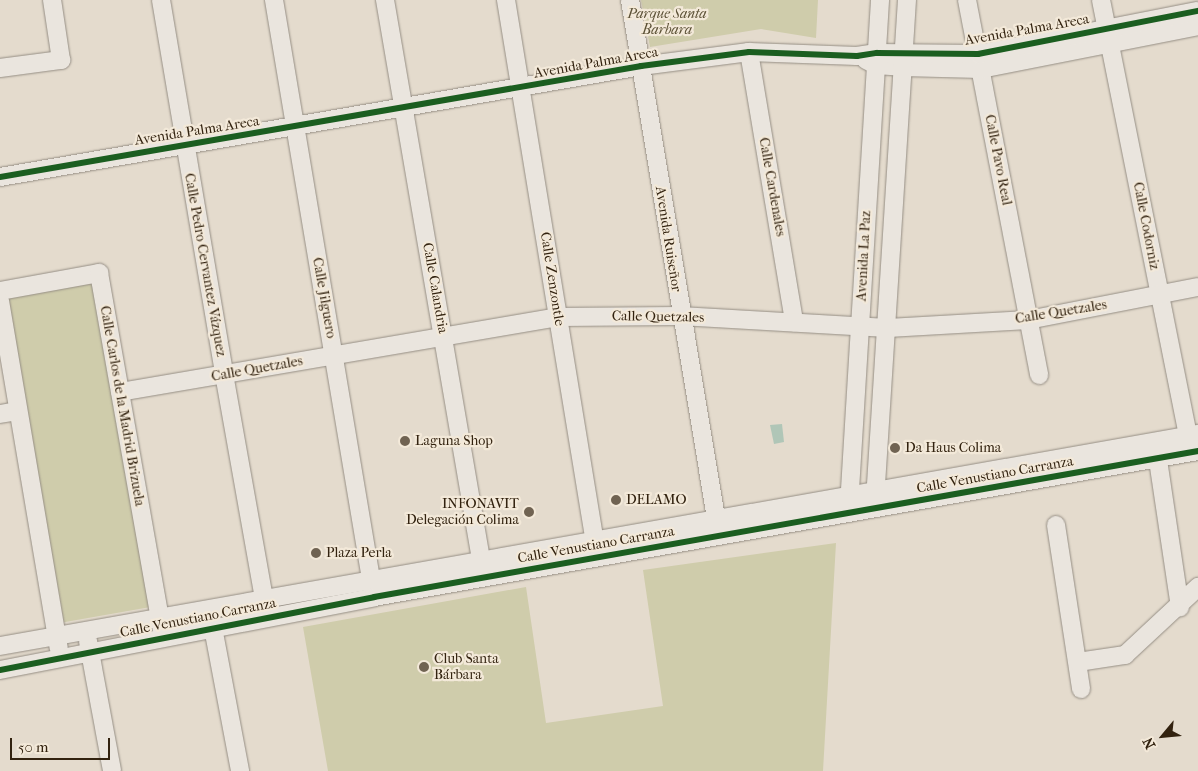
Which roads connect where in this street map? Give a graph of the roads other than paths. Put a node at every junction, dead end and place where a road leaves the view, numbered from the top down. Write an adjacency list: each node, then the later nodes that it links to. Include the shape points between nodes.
1 (52, 0): 19 (street, via 62,60)
2 (161, 0): 23 (street, Calle Pedro Cervantez Vázquez)
3 (274, 0): 22 (street, Calle Jilguero)
4 (385, 0): 21 (street, Calle Calandria)
5 (506, 0): 20 (street, Calle Zenzontle)
6 (630, 0): 18 (street, Avenida Ruiseñor)
7 (880, 0): 15 (street, Avenida La Paz)
8 (907, 0): 16 (street, Avenida La Paz)
9 (967, 0): 17 (street, Calle Pavo Real)
10 (1101, 0): 13 (street, Calle Codorniz)
11 (1198, 11): 13 (street, Avenida Palma Areca)
12 (1198, 26): 13 (street, Avenida Palma Areca)
13 (1108, 36): 17 (street, Avenida Palma Areca); 27 (street, Calle Codorniz)
14 (749, 52): 15 (street, Avenida Palma Areca); 18 (street, Avenida Palma Areca); 32 (street, Calle Cardenales)
15 (876, 59): 16 (street, Avenida Palma Areca); 33 (street, Avenida La Paz)
16 (903, 61): 17 (street, Avenida Palma Areca); 34 (street, Avenida La Paz)
17 (979, 62): 31 (street, Calle Pavo Real)
18 (641, 66): 20 (street, Avenida Palma Areca); 29 (street, Avenida Ruiseñor)
19 (0, 68)
20 (521, 89): 21 (street, Avenida Palma Areca); 30 (street, Calle Zenzontle)
21 (404, 108): 22 (street, Avenida Palma Areca); 35 (street, Calle Calandria)
22 (295, 127): 23 (street, Avenida Palma Areca); 36 (street, Calle Jilguero)
23 (184, 146): 24 (street, Avenida Palma Areca); 37 (street, Calle Pedro Cervantez Vázquez)
24 (0, 177)
25 (1198, 287): 27 (street, Calle Quetzales)
26 (0, 291): 39 (street, Calle Carlos de la Madrid Brizuela, via 99,273)
27 (1160, 295): 31 (street, Calle Quetzales); 42 (street, Calle Codorniz)
28 (0, 301): 40 (street)
29 (680, 316): 30 (street, Calle Quetzales); 32 (street, Calle Quetzales); 47 (street, Avenida Ruiseñor)
30 (558, 317): 35 (street, Calle Quetzales); 48 (street, Calle Zenzontle)
31 (1028, 320): 34 (street, Calle Quetzales); 38 (street, Calle Pavo Real)
32 (794, 322): 33 (street, Calle Quetzales)
33 (860, 326): 34 (street, Calle Quetzales); 45 (street, Avenida La Paz)
34 (888, 328): 44 (street, Avenida La Paz)
35 (443, 337): 36 (street, Calle Quetzales); 49 (street, Calle Calandria)
36 (334, 356): 37 (street, Calle Quetzales); 51 (street, Calle Jilguero)
37 (224, 374): 39 (street, Calle Quetzales); 52 (street, Calle Pedro Cervantez Vázquez)
38 (1039, 375)
39 (120, 392): 56 (street, Calle Carlos de la Madrid Brizuela)
40 (9, 412): 59 (street)
41 (1140, 443): 42 (street, Calle Venustiano Carranza); 43 (street); 44 (street, Calle Venustiano Carranza)
42 (1194, 443): 43 (street, Calle Venustiano Carranza)
43 (1150, 461): 44 (street, Calle Venustiano Carranza); 53 (street)
44 (876, 499): 45 (street, Calle Venustiano Carranza)
45 (849, 504): 47 (street, Calle Venustiano Carranza)
46 (1056, 525): 64 (street)
47 (718, 528): 48 (street, Calle Venustiano Carranza)
48 (596, 550): 49 (street, Calle Venustiano Carranza)
49 (483, 569): 51 (street, Calle Venustiano Carranza)
50 (1198, 587): 53 (street)
51 (373, 589): 52 (street, Calle Venustiano Carranza); 55 (street, Calle Venustiano Carranza)
52 (264, 598): 54 (street, Calle Venustiano Carranza); 55 (street, Calle Pedro Cervantez Vázquez)
53 (1180, 606): 64 (street, via 1125,655)
54 (210, 608): 56 (street, Calle Venustiano Carranza); 57 (street)
55 (276, 615): 57 (street, Calle Venustiano Carranza)
56 (160, 619): 58 (street, Calle Venustiano Carranza); 60 (street, Calle Carlos de la Madrid Brizuela)
57 (214, 627): 60 (street, Calle Venustiano Carranza); 68 (street)
58 (87, 632): 59 (street, Calle Venustiano Carranza); 62 (street)
59 (56, 637): 61 (street, Calle Venustiano Carranza); 63 (street)
60 (164, 638): 62 (street, Calle Venustiano Carranza)
61 (0, 646)
62 (90, 652): 63 (street, Calle Venustiano Carranza); 67 (street)
63 (61, 658): 65 (street, Calle Venustiano Carranza)
64 (1078, 662): 66 (street)
65 (0, 670)
66 (1081, 689)
67 (112, 771)
68 (240, 771)

